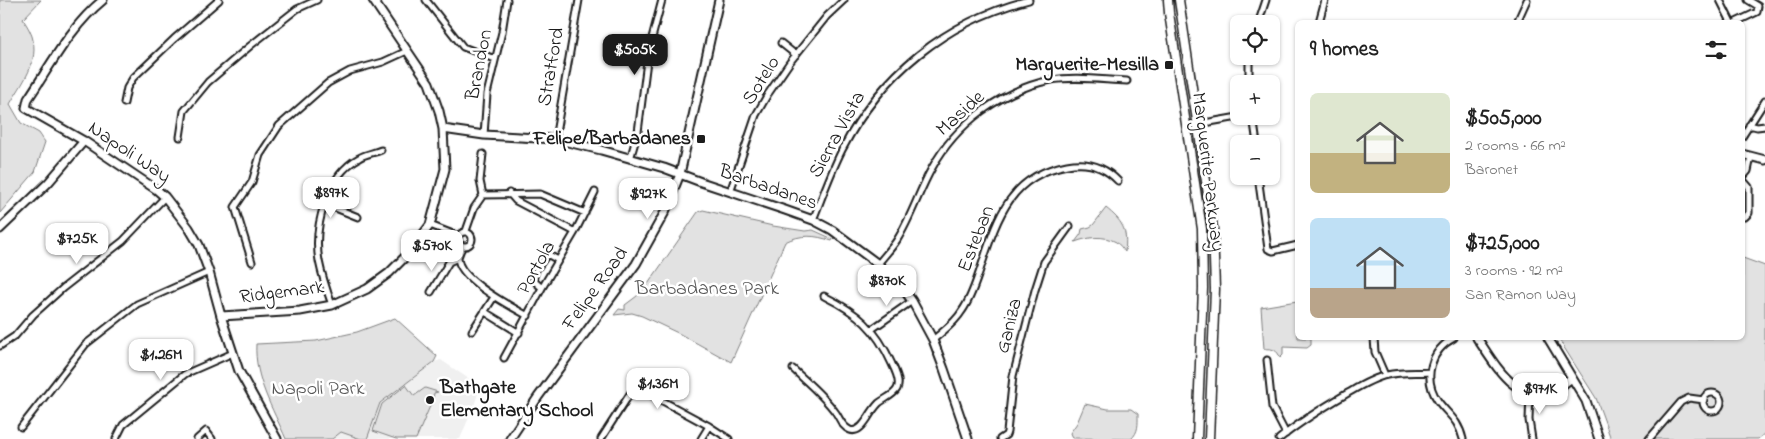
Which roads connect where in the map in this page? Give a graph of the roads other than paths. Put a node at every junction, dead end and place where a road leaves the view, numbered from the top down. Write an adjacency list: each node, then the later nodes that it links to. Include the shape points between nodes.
1 (103, 0): 41 (street, Napoli Way, via 62,45 26,105 28,110)
2 (220, 0): 30 (street, via 133,78)
3 (317, 0): 39 (street, via 297,10 208,82 184,111)
4 (373, 0): 25 (street, Ridgemark)
5 (426, 0): 27 (street, via 463,47)
6 (507, 0): 27 (street, Brandon)
7 (579, 0): 40 (street, Stratford)
8 (662, 0): 46 (street, via 648,53 638,132)
9 (719, 0): 48 (street, Felipe Road)
10 (844, 0): 26 (street, Sotelo)
11 (1029, 0): 62 (street, Sierra Vista, via 998,9 962,26 930,45 897,73 878,93 854,128)
12 (1168, 0): 34 (main road, Marguerite Parkway)
13 (1179, 0): 32 (main road, Marguerite Parkway)
14 (1266, 0): 19 (street)
15 (1325, 0): 20 (street)
16 (1527, 0): 21 (street)
17 (1720, 0): 22 (street)
18 (1748, 0): 23 (street, via 1758,6 1757,12)
19 (1261, 15)
20 (1320, 20)
21 (1517, 20)
22 (1730, 20)
23 (1740, 20)
24 (781, 43): 26 (street)
25 (407, 51): 36 (street, Ridgemark, via 429,83); 73 (street, via 350,71 328,83 278,126 260,154 252,182 235,207)
26 (796, 55): 54 (street, Sotelo, via 756,115)
27 (495, 59): 38 (street, Brandon)
28 (1127, 82): 74 (street, Maside, via 1077,78 1052,80 1026,87 976,115 945,146 897,240)
29 (1765, 101): 33 (street)
30 (124, 103)
31 (1230, 118): 32 (street)
32 (1198, 124): 34 (street); 117 (main road, Marguerite Parkway, via 1213,228 1215,289)
33 (1749, 125): 35 (street); 37 (street)
34 (1186, 126): 116 (main road, Marguerite Parkway, via 1202,229)
35 (1765, 126)
36 (443, 129): 38 (street, Barbadanes); 63 (street, Ridgemark, via 445,169)
37 (1745, 132)
38 (484, 135): 40 (street, Barbadanes)
39 (180, 137)
40 (555, 139): 46 (street, Barbadanes)
41 (84, 141): 57 (street, Napoli Way); 65 (street, via 48,183)
42 (381, 150): 58 (street, via 358,158 337,176)
43 (483, 154): 56 (street, via 480,181)
44 (1745, 155): 45 (street)
45 (1751, 157): 47 (street); 49 (street)
46 (630, 159): 48 (street, Barbadanes)
47 (1765, 160)
48 (680, 174): 54 (street, Barbadanes); 110 (street, Felipe Road, via 665,212 636,264)
49 (1745, 175)
50 (1118, 181): 88 (street, Esteban, via 1100,167 1076,163 1052,168 1015,192 1001,213 963,310)
51 (1745, 182): 60 (street, via 1749,187 1749,213)
52 (1259, 185): 70 (street, via 1268,249 1273,251)
53 (595, 192): 59 (street, Portola)
54 (730, 192): 62 (street, Barbadanes)
55 (508, 193): 56 (street); 59 (street, via 540,194); 67 (street, via 516,201)
56 (483, 195): 66 (street, via 474,208)
57 (165, 197): 75 (street, Napoli Way, via 194,236); 93 (street, via 123,240 63,288 15,336)
58 (323, 203): 61 (street); 81 (street, via 319,259)
59 (585, 213): 67 (street, Portola)
60 (1745, 217)
61 (358, 218)
62 (813, 220): 74 (street, Barbadanes)
63 (430, 225): 68 (street); 81 (street, Ridgemark, via 409,254 389,274 368,289)
64 (1070, 226): 115 (street, Ganiza, via 1044,262 1012,376 1007,432)
65 (0, 228)
66 (466, 232): 68 (street); 69 (street, via 471,234 472,242)
67 (575, 232): 72 (street, Portola)
68 (458, 236): 69 (street, via 458,242)
69 (463, 246): 71 (street)
70 (1295, 246)
71 (458, 258): 77 (street, via 450,262); 79 (street, via 474,282)
72 (558, 260): 76 (street, Portola); 76 (street, via 546,256 536,270 533,280)
73 (252, 262)
74 (878, 264): 80 (street, Barbadanes)
75 (209, 272): 83 (street, Napoli Way); 103 (street, via 137,304 86,344)
76 (542, 288): 84 (street, Portola)
77 (431, 292)
78 (824, 296): 85 (street, via 858,316)
79 (494, 298): 82 (street); 84 (street)
80 (912, 301): 85 (street); 88 (street, Barbadanes)
81 (332, 305): 83 (street, Ridgemark, via 300,311)
82 (485, 312): 86 (street); 87 (street)
83 (221, 316): 94 (street, Napoli Way)
84 (528, 316): 87 (street, Portola)
85 (872, 329): 97 (street, via 885,349 898,384 897,390 877,405 856,430 842,424 835,412)
86 (472, 331)
87 (519, 333): 95 (street, Portola)
88 (932, 340): 114 (street, Barbadanes)
89 (1374, 340): 99 (street)
90 (1452, 340): 98 (street, via 1438,351 1431,362)
91 (1479, 340): 101 (street, via 1508,380)
92 (1549, 340): 100 (street)
93 (0, 346)
94 (233, 353): 106 (street, via 185,374 123,425); 109 (street, Napoli Way, via 246,387)
95 (504, 358)
96 (1267, 360): 105 (street, via 1272,407)
97 (793, 370)
98 (1430, 372): 99 (street); 119 (street, via 1432,388 1460,428)
99 (1385, 375): 105 (street, via 1326,406)
100 (1572, 378): 101 (street, via 1557,389 1544,393); 121 (street, via 1586,401)
101 (1530, 392): 120 (street)
102 (1704, 400): 122 (street, via 1689,398 1682,402)
103 (21, 426)
104 (709, 426): 111 (street, via 635,386); 112 (street); 113 (street)
105 (1286, 434): 118 (street)
106 (116, 439)
107 (197, 439): 108 (street, via 206,431)
108 (212, 439)
109 (278, 439)
110 (510, 439)
111 (601, 439)
112 (701, 439)
113 (729, 439)
114 (968, 439)
115 (1000, 439)
116 (1197, 439)
117 (1209, 439)
118 (1279, 439)
119 (1463, 439)
120 (1532, 439)
121 (1599, 439)
122 (1648, 439)

